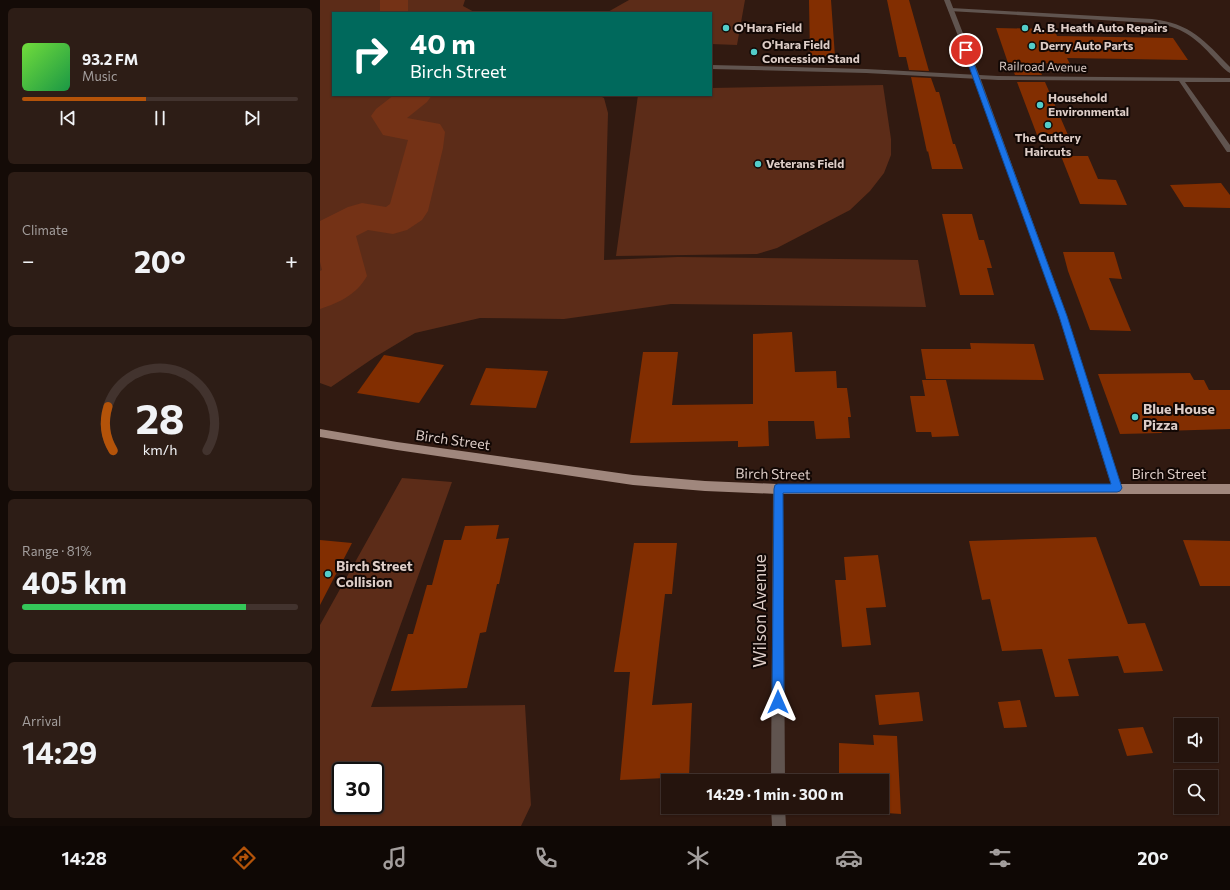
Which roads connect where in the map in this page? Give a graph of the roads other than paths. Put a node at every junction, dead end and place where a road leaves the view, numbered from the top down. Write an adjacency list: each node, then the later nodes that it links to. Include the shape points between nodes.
1 (947, 0): 2 (street)
2 (951, 10): 4 (street, via 1169,23 1184,28); 5 (street)
3 (712, 67): 5 (street, Railroad Avenue)
4 (1230, 71)
5 (976, 76): 6 (street, Railroad Avenue); 10 (street, via 1063,316)
6 (1181, 80): 7 (street, Railroad Avenue); 8 (street)
7 (1230, 80)
8 (1230, 150)
9 (320, 433): 11 (main road, Birch Street, via 633,480)
10 (1117, 488): 11 (main road, Birch Street); 12 (main road, Birch Street)
11 (778, 489): 13 (street, Wilson Avenue)
12 (1230, 489)
13 (778, 774)
14 (778, 814): 15 (street)
15 (778, 826)

